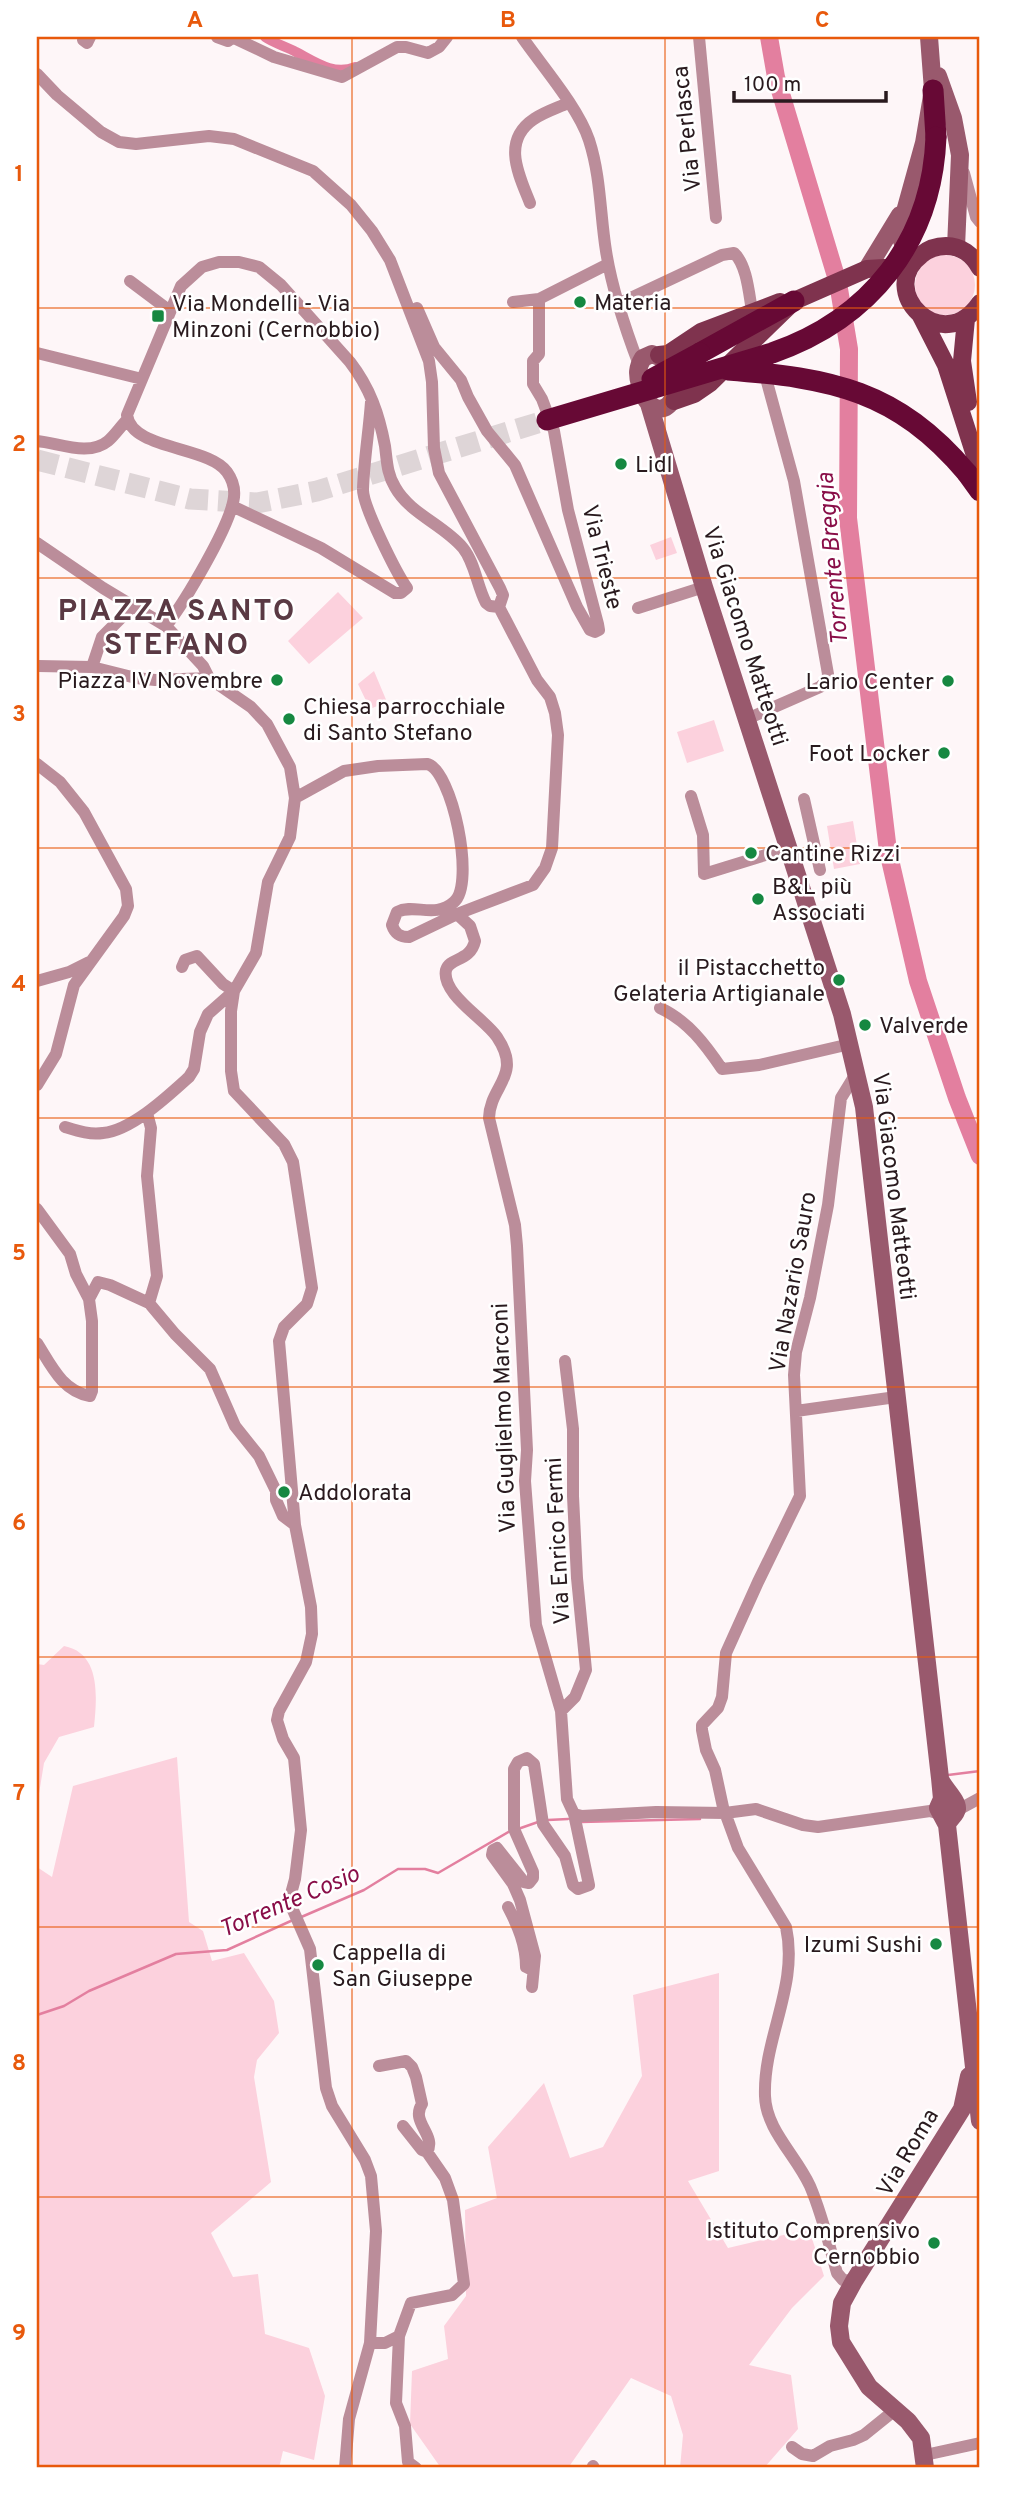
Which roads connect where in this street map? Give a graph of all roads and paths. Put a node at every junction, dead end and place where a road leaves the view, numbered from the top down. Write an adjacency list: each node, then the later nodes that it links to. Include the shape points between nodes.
1 (217, 37): 2 (street, via 228,41)
2 (233, 37): 3 (street, via 274,57 342,76 397,47 428,53)
3 (447, 37)
4 (522, 37): 10 (street)
5 (699, 37): 14 (street, Via Perlasca)
6 (929, 37): 7 (street)
7 (931, 63): 9 (street); 11 (street, via 953,118)
8 (37, 74): 21 (street, via 101,132 119,142 209,136 234,139 313,171 372,231)
9 (933, 90): 13 (street); 35 (highway, bridge, via 936,137 931,181 920,216 895,264 873,292 839,321 807,339)
10 (568, 103): 12 (street, via 531,121 515,147 514,159); 17 (street, via 589,138 599,179)
11 (960, 155): 15 (street); 16 (street)
12 (530, 203)
13 (907, 203): 18 (street, via 900,233); 19 (street)
14 (716, 218)
15 (980, 222)
16 (971, 256): 18 (main road, via 938,246)
17 (608, 264): 24 (street); 27 (street)
18 (912, 264): 19 (main road); 22 (main road)
19 (868, 269): 22 (main road, via 887,272); 23 (main road)
20 (130, 281): 28 (street)
21 (400, 286): 24 (street, Via Trieste, via 411,294 434,347 461,380 487,431 515,465 577,607 594,632 599,630 598,624 568,510 554,430 533,384 533,361 539,354); 52 (street, via 429,361 439,473 503,596)
22 (906, 288): 30 (main road)
23 (804, 296): 29 (main road); 32 (main road); 38 (highway, bridge)
24 (539, 299): 25 (street)
25 (513, 302)
26 (980, 303): 31 (main road)
27 (618, 304): 29 (street, via 734,253 739,257); 34 (street, via 629,339)
28 (170, 311): 36 (street); 37 (street, via 181,286 202,267 219,262 259,267 350,362)
29 (752, 311): 34 (main road, via 701,332 668,354)
30 (921, 316): 31 (main road, via 941,324); 46 (main road, via 946,365)
31 (967, 319): 44 (main road, via 962,369)
32 (754, 338): 39 (main road, via 710,383); 58 (street, via 793,481 828,674 820,687)
33 (37, 353): 36 (street)
34 (648, 358): 39 (street, via 668,364 675,388); 40 (street, via 637,375)
35 (716, 369): 38 (highway, bridge); 46 (highway, bridge, via 824,381 860,393 915,422)
36 (142, 379): 41 (street)
37 (371, 395): 48 (street, via 362,491 407,588 401,593); 52 (street, via 393,485 401,498 451,534 465,551 486,603)
38 (619, 397): 42 (highway, bridge)
39 (672, 403): 40 (street, via 658,408); 45 (street, Via Giacomo Matteotti, via 665,432)
40 (649, 404): 45 (street, Via Giacomo Matteotti)
41 (127, 420): 43 (street, via 97,448); 48 (street, via 152,440 223,467 233,486)
42 (547, 420)
43 (37, 441)
44 (980, 444)
45 (666, 457): 50 (street, Via Giacomo Matteotti)
46 (973, 472): 47 (highway)
47 (980, 491)
48 (232, 506): 54 (street)
49 (37, 543): 51 (street)
50 (704, 587): 53 (street); 58 (street, Via Giacomo Matteotti)
51 (132, 607): 54 (street); 55 (street, via 102,637)
52 (499, 607): 66 (street, via 555,713 552,848 533,885)
53 (638, 608)
54 (166, 626): 57 (street)
55 (92, 667): 56 (street); 57 (street, via 136,678)
56 (37, 670)
57 (209, 678): 61 (street, via 251,707 270,728 290,767)
58 (747, 719): 64 (street, Via Giacomo Matteotti)
59 (37, 764): 67 (street, via 78,804 126,890 124,916)
60 (691, 796): 64 (street, via 703,835 704,874)
61 (295, 798): 66 (street, via 344,771 432,764 450,800 461,844 461,894 442,909 401,910 392,925 397,934 409,937); 70 (street, via 290,837 268,882 256,953)
62 (804, 799): 63 (street)
63 (815, 848): 64 (street); 65 (street)
64 (789, 850): 72 (street, Via Giacomo Matteotti)
65 (820, 870)
66 (457, 914): 85 (street, Via Guglielmo Marconi, via 470,926 475,941 468,956 449,965 449,986 497,1037 507,1065 506,1079 490,1106 489,1118 516,1235 524,1481 536,1625)
67 (89, 962): 69 (street); 74 (street, via 74,985 56,1054)
68 (182, 968): 70 (street, via 185,960 197,956)
69 (37, 981)
70 (234, 991): 75 (street, via 208,1014 189,1077); 84 (street, via 234,1091 284,1144 293,1162 312,1288 307,1304 284,1327 279,1341)
71 (660, 1008): 72 (street, via 700,1038 722,1069)
72 (849, 1044): 73 (street, Via Giacomo Matteotti)
73 (857, 1072): 82 (street, Via Giacomo Matteotti); 83 (street, Via Nazario Sauro, via 841,1098 828,1205 796,1352)
74 (37, 1085)
75 (147, 1113): 76 (street, via 102,1134); 79 (street, via 151,1128 147,1176 157,1276)
76 (65, 1127)
77 (37, 1209): 78 (street, via 70,1254)
78 (89, 1299): 79 (street, via 98,1282); 80 (street, via 93,1333 90,1396 72,1391 59,1379)
79 (149, 1303): 84 (street, via 209,1370 235,1426 259,1456 283,1516)
80 (37, 1343)
81 (565, 1361): 85 (street, Via Enrico Fermi, via 586,1670 575,1697)
82 (896, 1397): 83 (street); 86 (street, Via Giacomo Matteotti)
83 (796, 1411): 89 (street, Via Nazario Sauro, via 800,1496 726,1653 718,1708 702,1725)
84 (295, 1525): 100 (street, via 312,1634 306,1662 277,1720 294,1758 301,1830 289,1901 310,1949 326,2088 371,2176 376,2231)
85 (561, 1711): 90 (street, Via Guglielmo Marconi)
86 (940, 1778): 88 (street, Via Roma)
87 (980, 1798): 88 (street)
88 (944, 1811): 89 (street, via 818,1827 760,1809); 95 (street, Via Roma)
89 (725, 1813): 90 (street); 98 (street, via 743,1859 778,1912 788,1937 785,1997 767,2061 768,2118 809,2186 837,2273 843,2280)
90 (573, 1814): 92 (street, Via Guglielmo Marconi, via 589,1885 578,1889 565,1856 542,1821 534,1764 527,1758 518,1762 513,1824 533,1878 524,1882 498,1848 492,1855 520,1900 535,1956)
91 (508, 1907): 92 (street, via 519,1928 526,1968)
92 (532, 1970): 93 (street)
93 (532, 1987)
94 (380, 2066): 97 (street, via 406,2061 412,2067 422,2104 419,2119 430,2140)
95 (974, 2105): 98 (street, Via Roma)
96 (403, 2126): 97 (street)
97 (427, 2152): 99 (street, via 453,2200 464,2284 452,2295 411,2303)
98 (854, 2281): 101 (street, Via Roma, via 842,2303 841,2342 869,2387)
99 (399, 2336): 100 (street, via 385,2343); 107 (street, via 396,2403 405,2426 408,2462)
100 (370, 2343): 106 (street, via 349,2419)
101 (895, 2410): 104 (street, via 864,2435); 105 (street, via 921,2438)
102 (980, 2443): 105 (street)
103 (792, 2447): 104 (street, via 802,2455)
104 (819, 2454): 108 (street)
105 (925, 2462)
106 (345, 2468)
107 (416, 2468)
108 (820, 2468)

